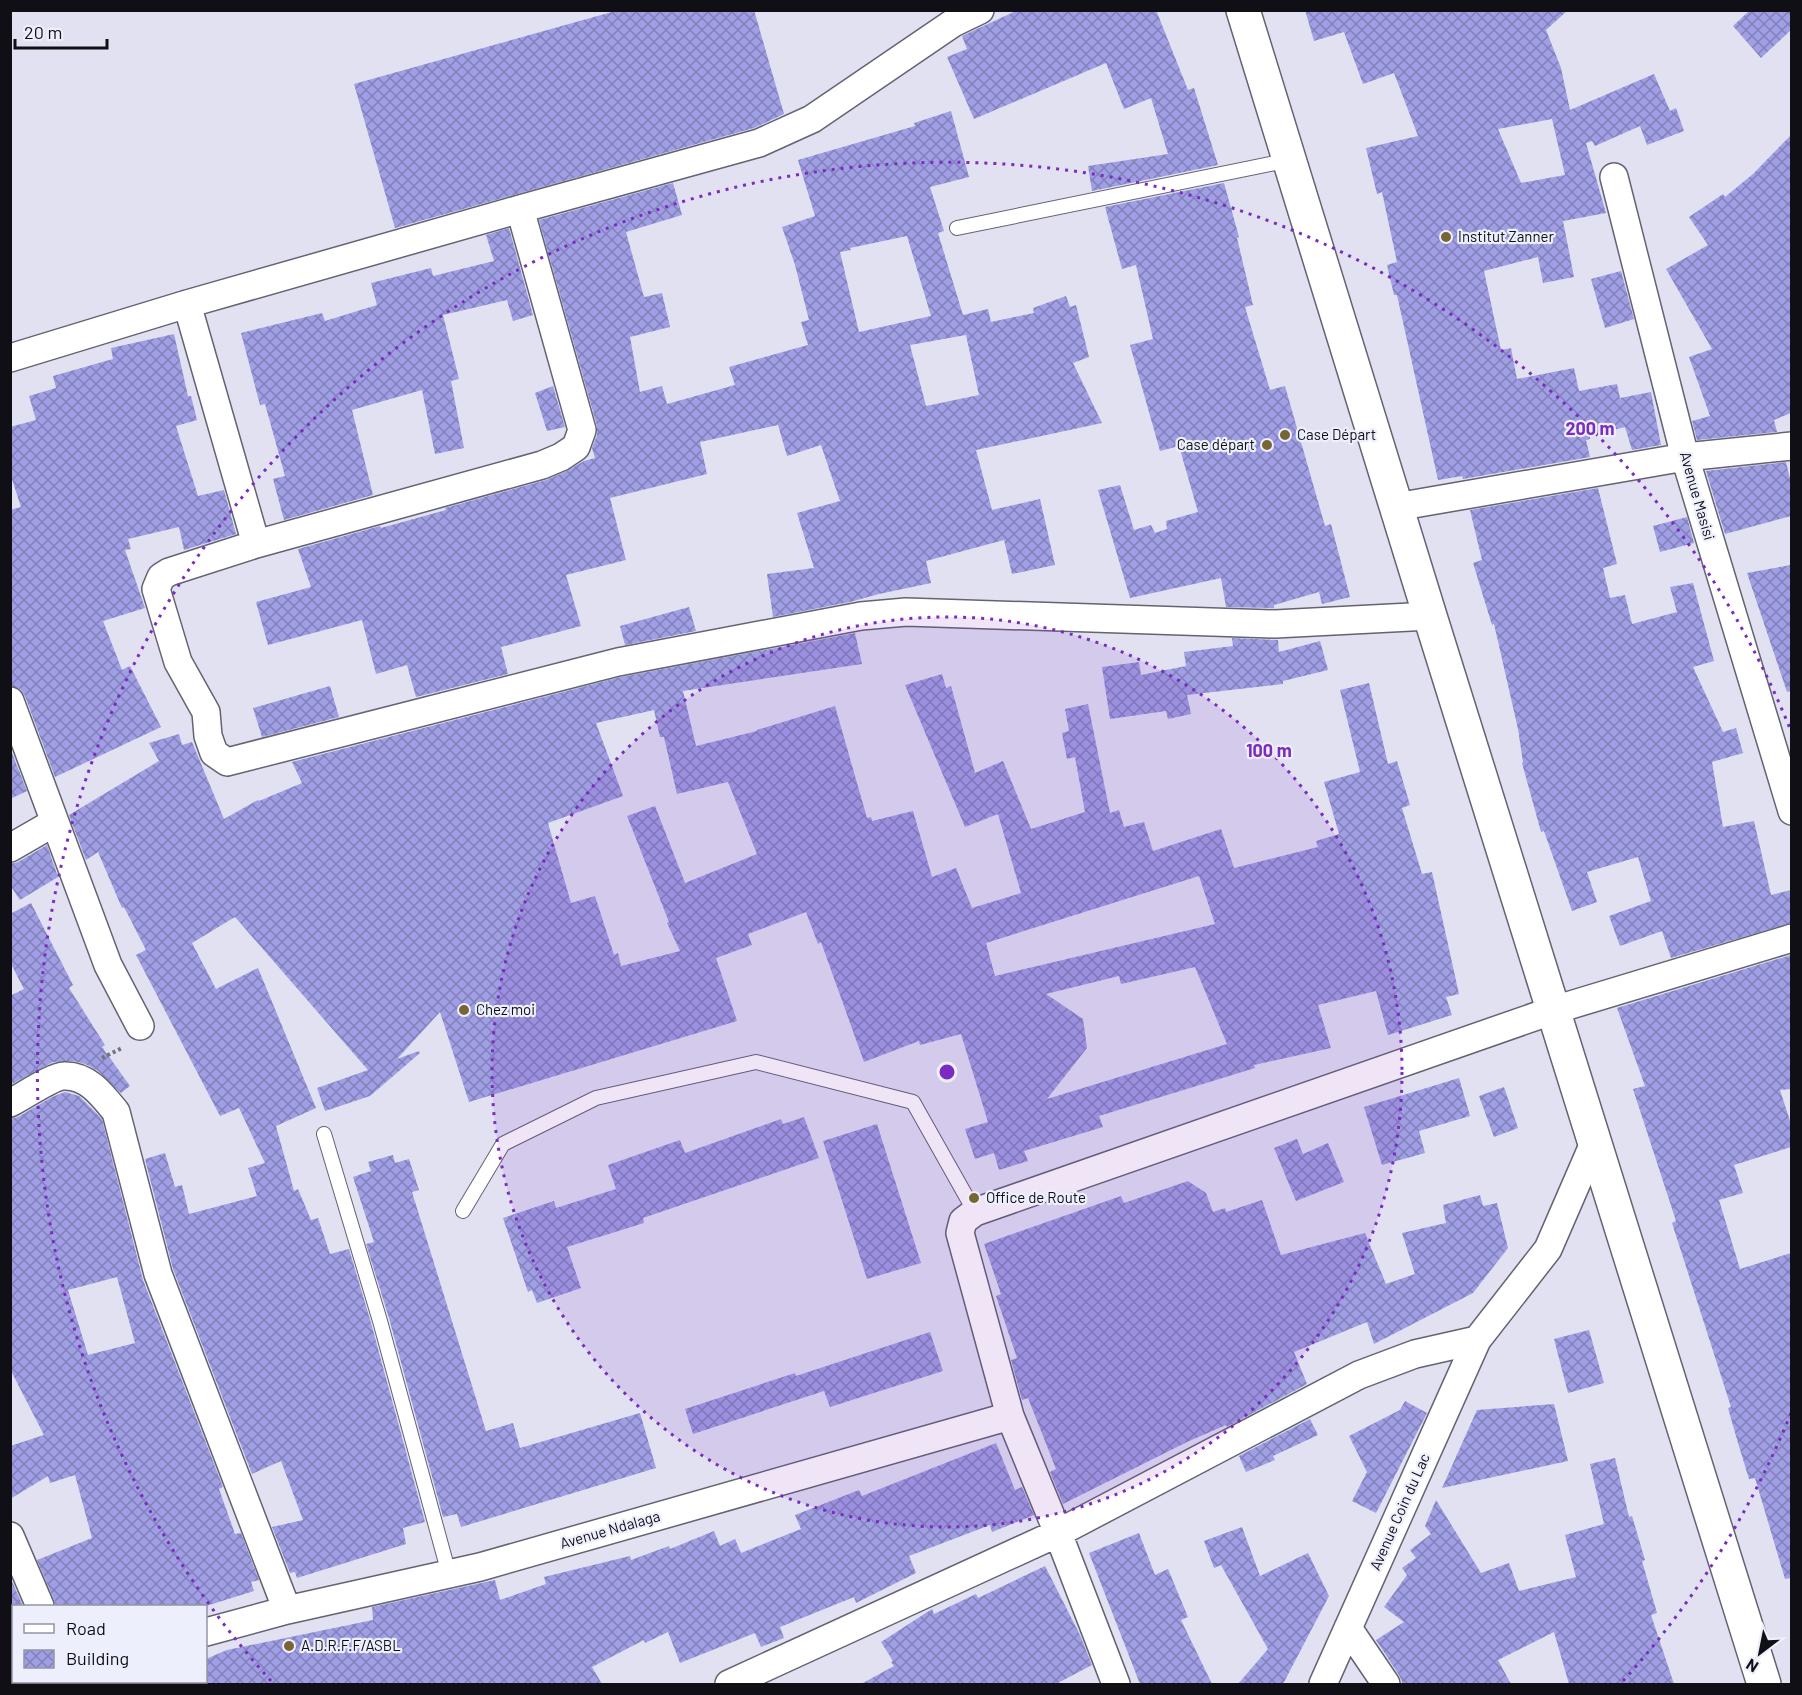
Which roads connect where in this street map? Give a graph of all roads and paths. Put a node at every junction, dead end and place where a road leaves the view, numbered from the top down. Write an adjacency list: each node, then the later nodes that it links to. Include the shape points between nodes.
1 (980, 10): 5 (street, via 953,23 812,119 759,143)
2 (1243, 10): 3 (highway)
3 (1290, 160): 6 (lane); 11 (highway)
4 (1614, 177): 10 (street, Avenue Masisi)
5 (520, 209): 7 (street); 12 (street, via 582,430 576,447 542,465)
6 (957, 228)
7 (187, 304): 8 (street); 12 (street)
8 (10, 358)
9 (1791, 446): 10 (street)
10 (1685, 457): 11 (street); 15 (street, Avenue Masisi)
11 (1396, 507): 13 (highway)
12 (256, 544): 13 (street, via 169,572 161,577 156,589 178,662 206,712 214,753 227,762 618,662 861,616 906,612 1275,624)
13 (1430, 616): 19 (highway)
14 (10, 701): 16 (street)
15 (1791, 811)
16 (55, 822): 17 (street); 20 (street, via 108,964)
17 (10, 848)
18 (1791, 938): 19 (street)
19 (1554, 1010): 24 (highway); 26 (street)
20 (140, 1026): 21 (path, via 133,1044)
21 (63, 1075): 22 (street); 33 (street, via 84,1080 116,1113 158,1274)
22 (10, 1103)
23 (324, 1134): 31 (lane)
24 (1594, 1143): 27 (street, Avenue Coin du Lac, via 1548,1249); 40 (highway)
25 (463, 1211): 26 (lane, via 503,1144 596,1098 756,1062 913,1102)
26 (975, 1212): 28 (street, via 963,1221 960,1233)
27 (1477, 1340): 29 (street, via 1415,1354 1359,1375); 34 (street, Avenue Coin du Lac)
28 (1010, 1416): 29 (street); 31 (street, Avenue Ndalaga)
29 (1058, 1533): 36 (street); 37 (street)
30 (10, 1536): 32 (street)
31 (449, 1574): 33 (street, Avenue Ndalaga)
32 (40, 1605)
33 (287, 1610): 35 (street, Avenue Ndalaga)
34 (1348, 1628): 38 (street, Avenue Coin du Lac); 39 (street)
35 (207, 1632)
36 (729, 1684)
37 (1116, 1684)
38 (1323, 1684)
39 (1386, 1684)
40 (1764, 1684)

